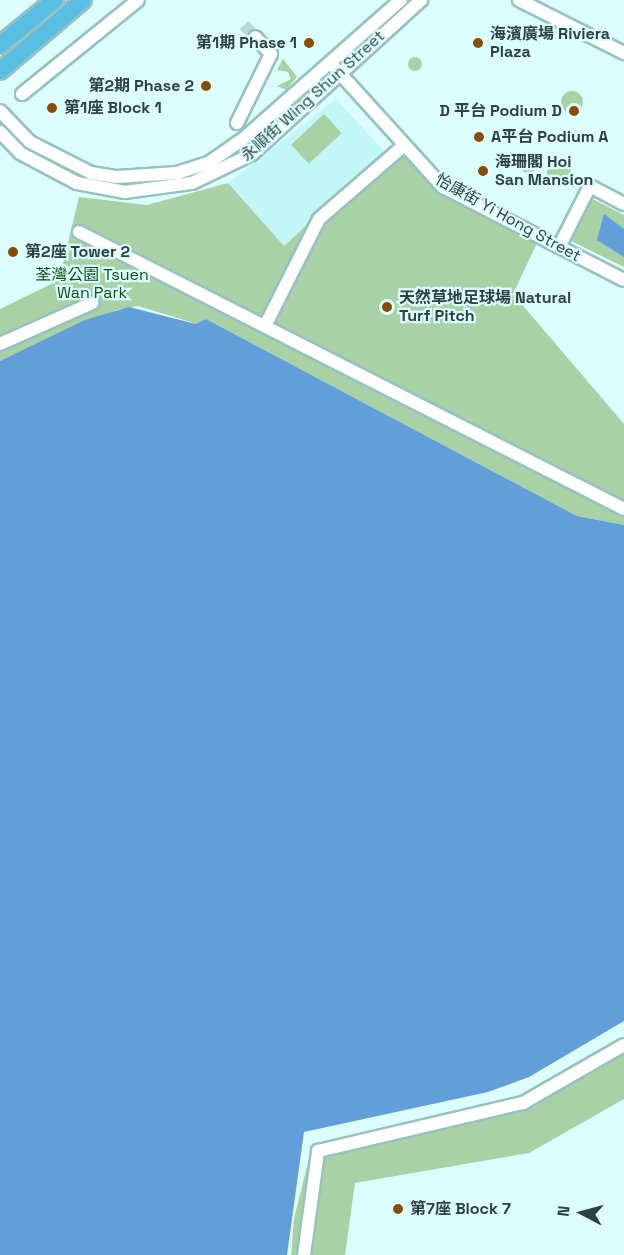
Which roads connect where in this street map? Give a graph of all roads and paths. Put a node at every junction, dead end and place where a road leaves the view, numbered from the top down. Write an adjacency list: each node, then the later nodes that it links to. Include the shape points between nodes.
1 (55, 0): 8 (highway)
2 (83, 0): 11 (highway)
3 (138, 0): 12 (street)
4 (401, 0): 10 (street, 永順街 Wing Shun Street)
5 (421, 0): 10 (street, 永順街 Wing Shun Street)
6 (519, 0): 9 (street)
7 (255, 37): 14 (street, via 271,54)
8 (0, 45)
9 (624, 53)
10 (335, 67): 13 (street, 永順街 Wing Shun Street, via 210,162 150,177 91,173 67,163 30,142); 15 (street, 永順街 Wing Shun Street, via 233,166 157,190 125,192 76,183 20,153); 16 (street, 怡康街 Yi Hong Street)
11 (0, 71)
12 (22, 94)
13 (0, 111)
14 (237, 123)
15 (0, 132)
16 (402, 147): 19 (street, 怡康街 Yi Hong Street, via 443,187); 22 (street, via 319,219)
17 (624, 204): 19 (street, via 590,186)
18 (79, 232): 22 (street)
19 (560, 247): 20 (street, 怡康街 Yi Hong Street)
20 (624, 280)
21 (92, 303): 23 (street)
22 (265, 326): 24 (street)
23 (0, 344)
24 (624, 509)
25 (624, 1045): 26 (street, via 523,1103 318,1151)
26 (304, 1255)

